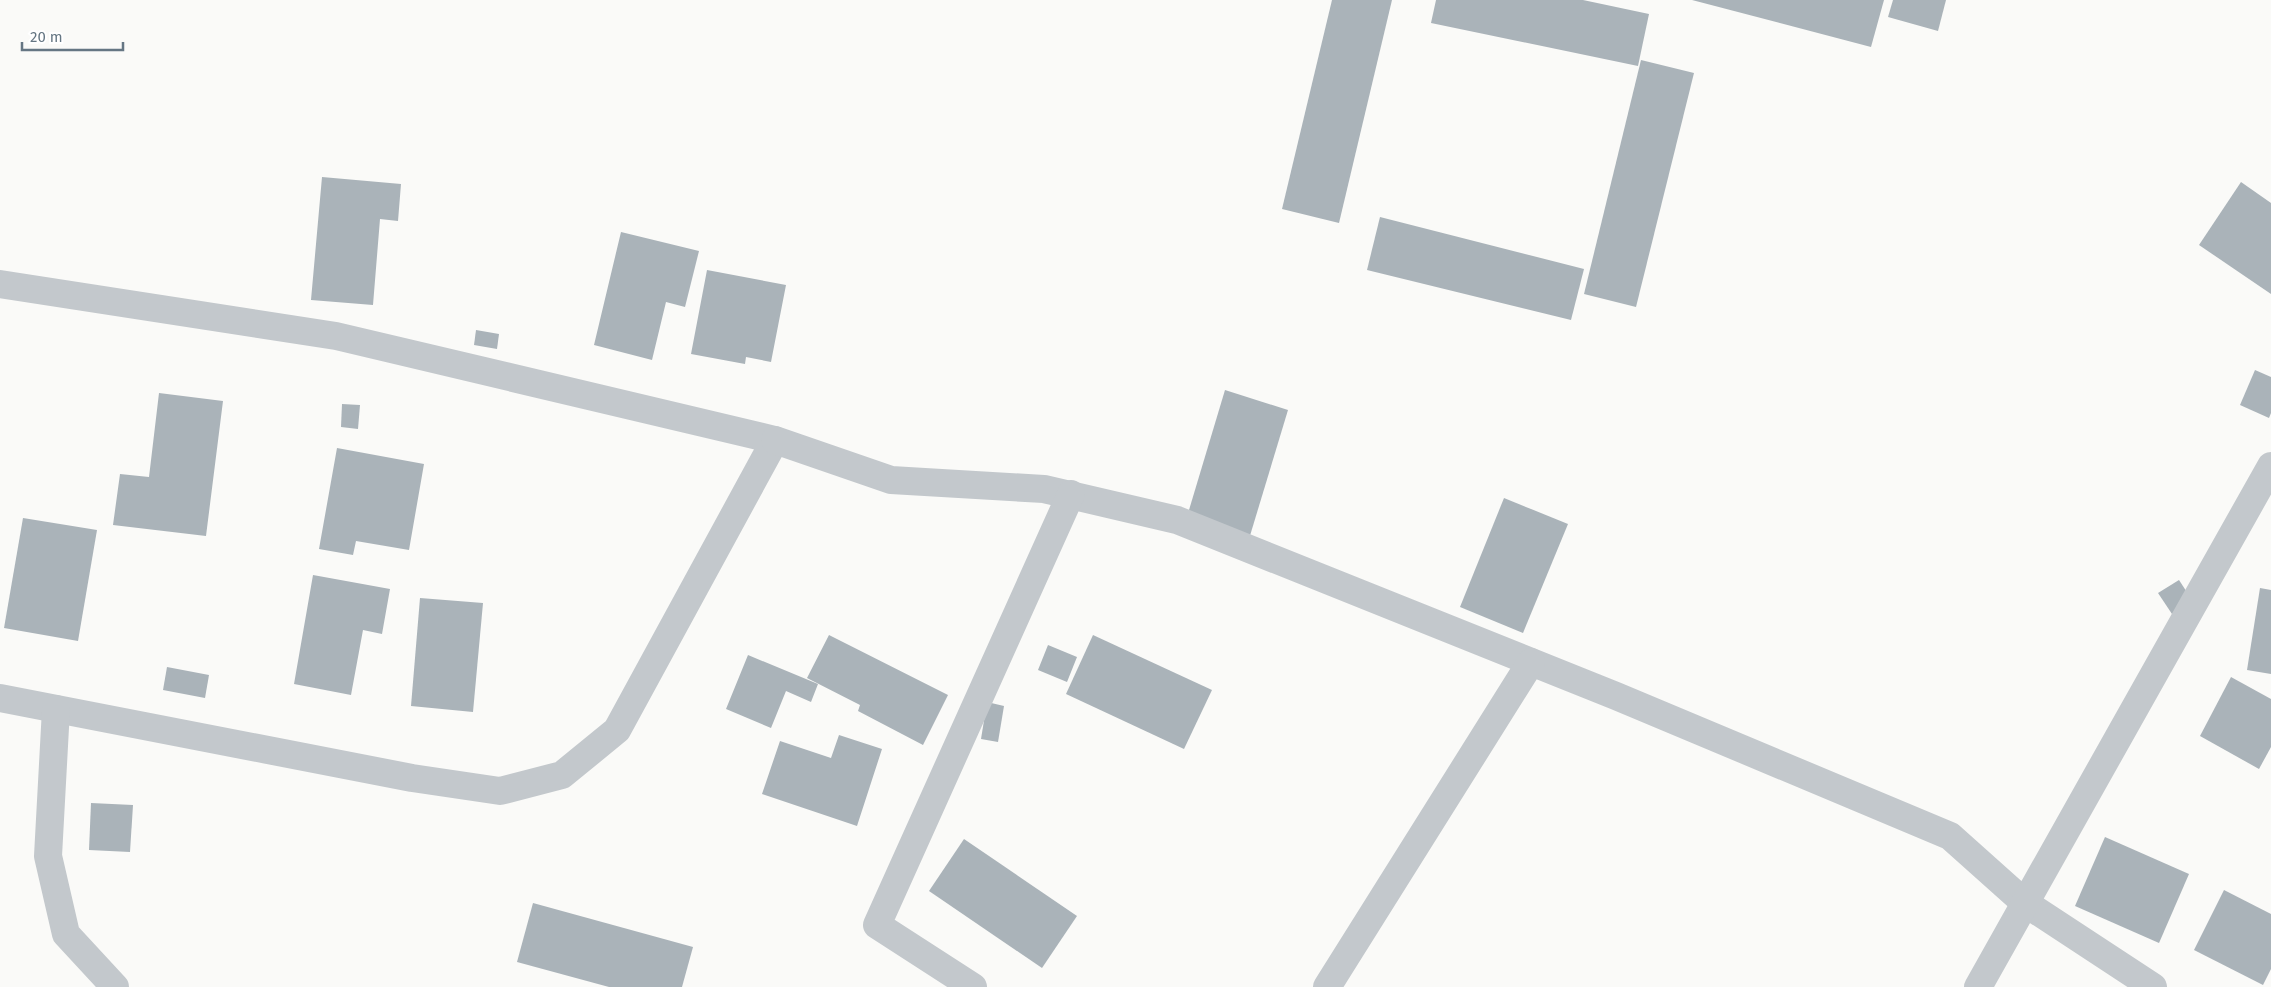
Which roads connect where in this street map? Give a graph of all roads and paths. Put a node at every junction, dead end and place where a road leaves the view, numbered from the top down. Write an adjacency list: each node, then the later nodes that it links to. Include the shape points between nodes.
1 (0, 284): 2 (street, via 336,336)
2 (775, 440): 4 (street, via 891,480 1044,489); 7 (street, via 617,730 562,775 500,791 412,778)
3 (2271, 466): 8 (street)
4 (1071, 494): 5 (street, via 1177,520); 10 (street, via 877,925)
5 (1531, 662): 8 (street, via 1950,836); 11 (street)
6 (0, 698): 7 (street)
7 (56, 709): 9 (street, via 48,856 66,934)
8 (2025, 903): 12 (street); 13 (street)
9 (115, 987)
10 (974, 987)
11 (1327, 987)
12 (1978, 987)
13 (2153, 987)

